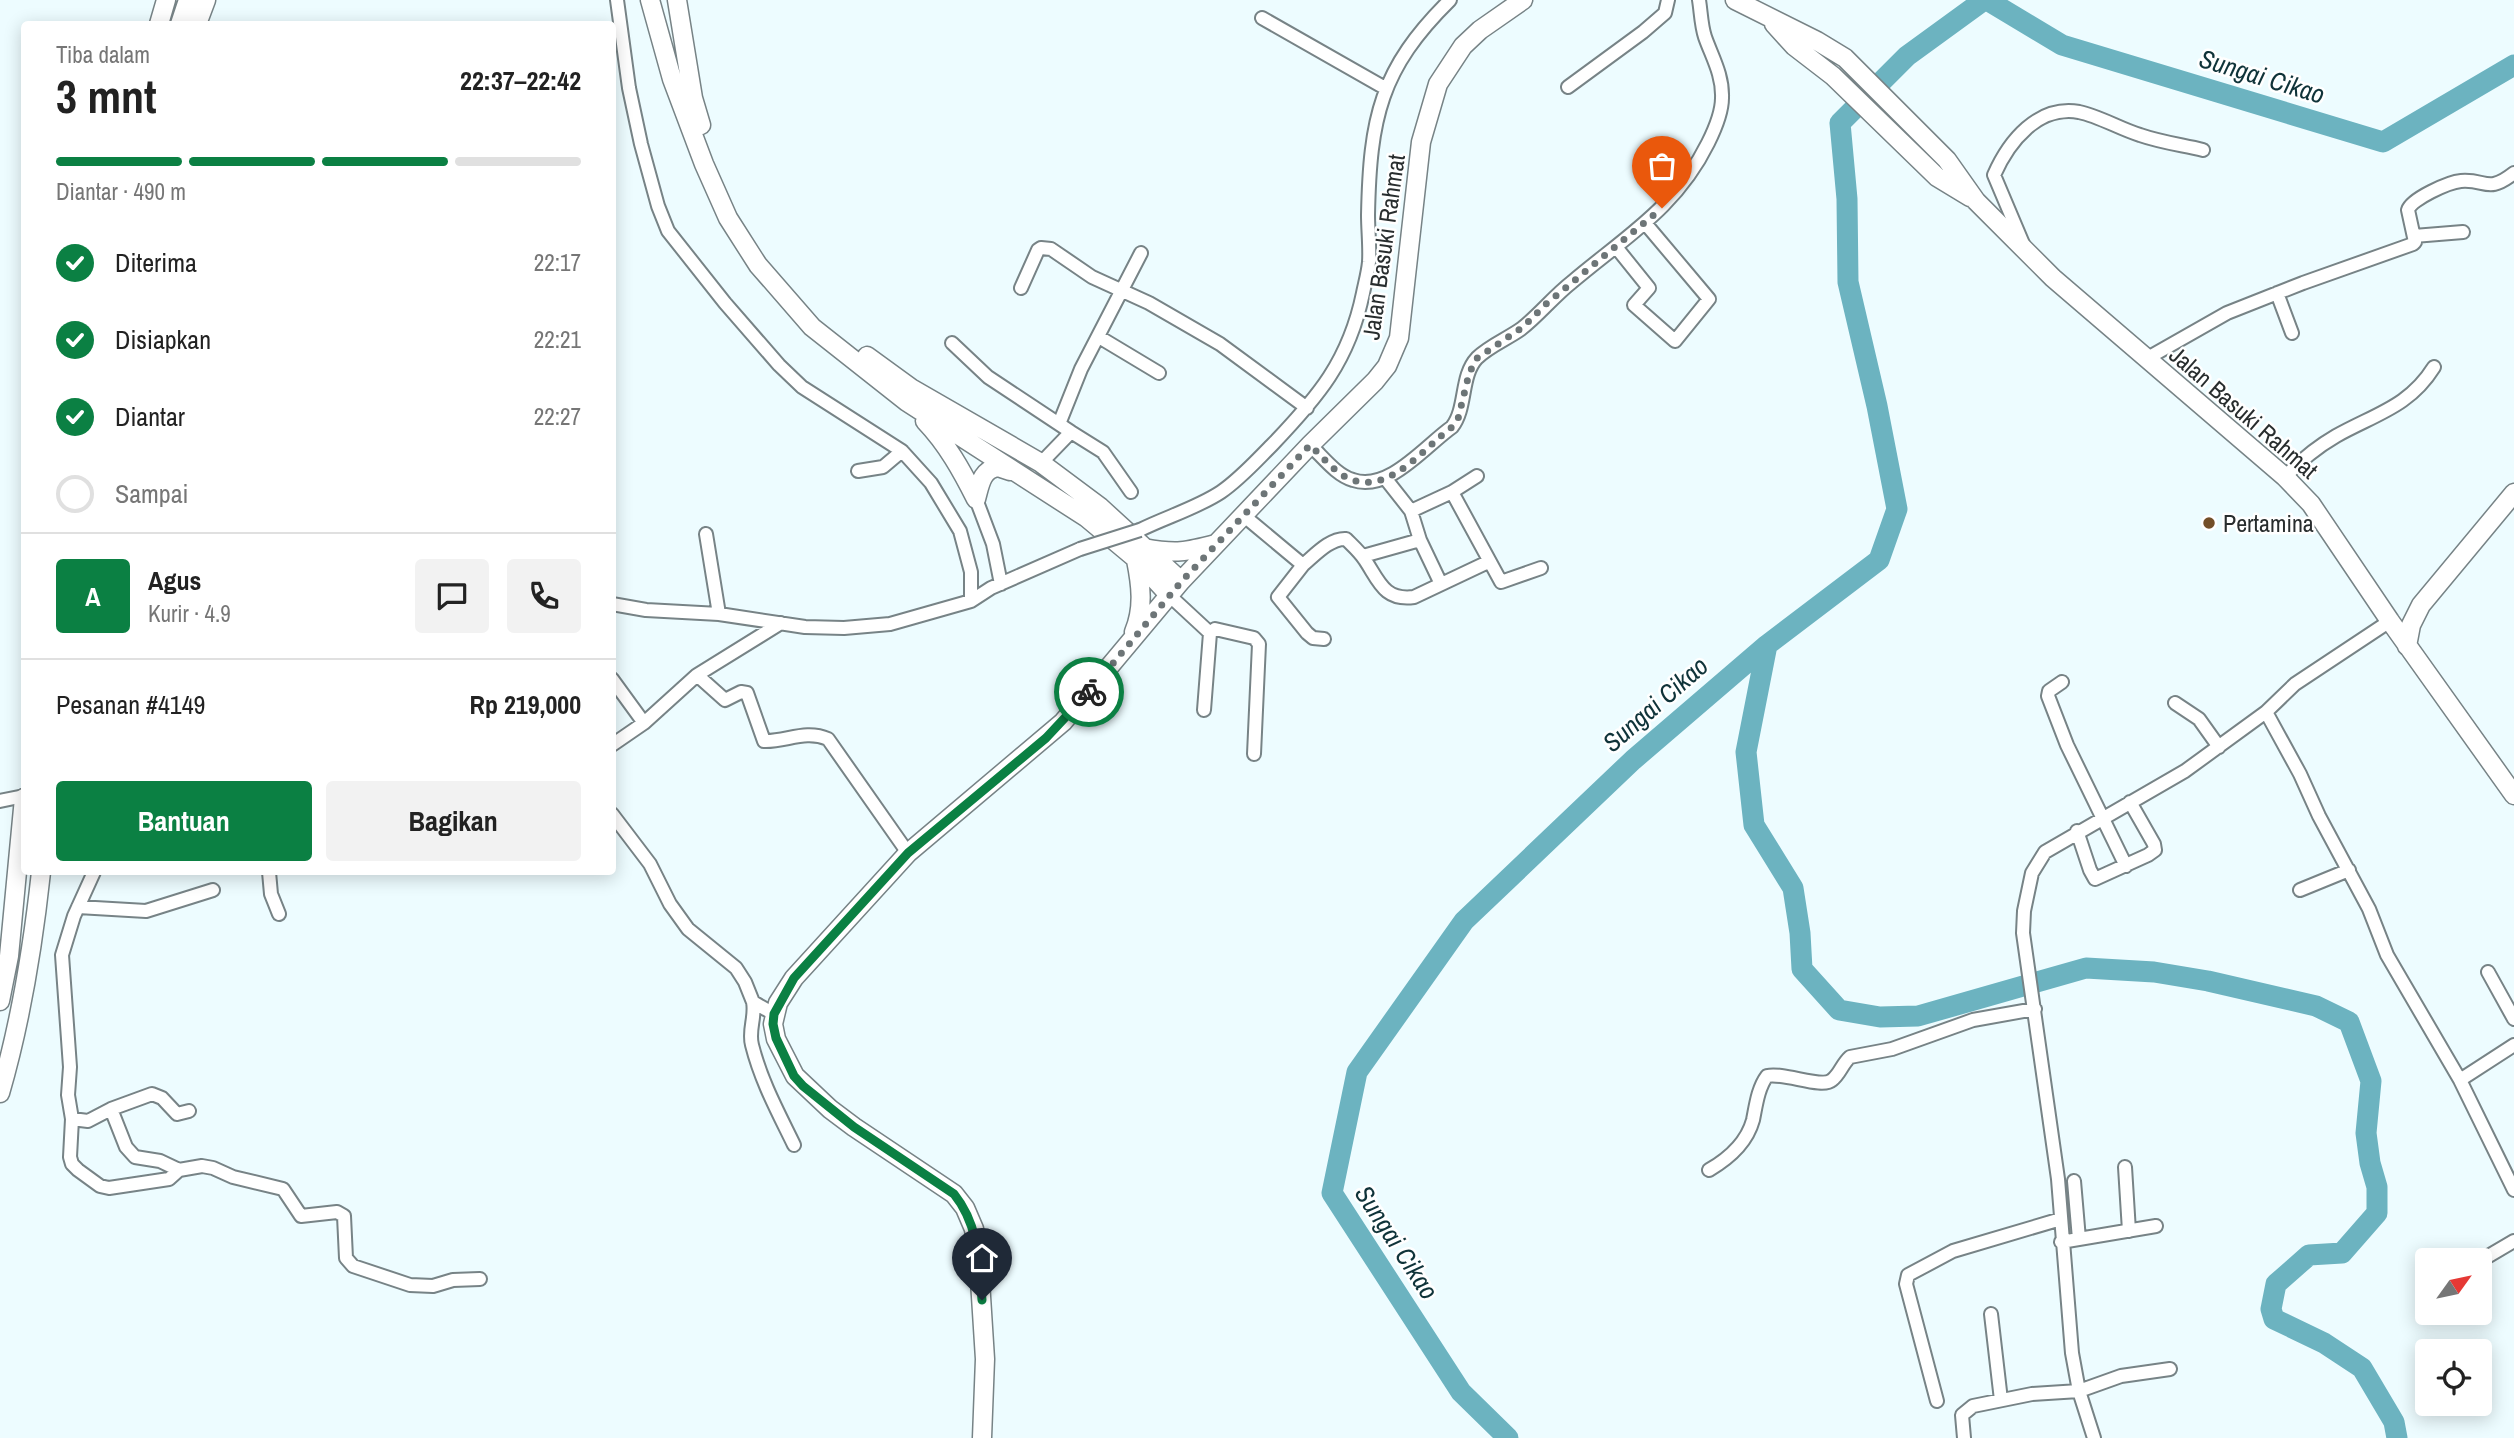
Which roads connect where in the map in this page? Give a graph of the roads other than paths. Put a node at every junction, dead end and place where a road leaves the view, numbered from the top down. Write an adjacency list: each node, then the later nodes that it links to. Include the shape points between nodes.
1 (166, 0): 14 (highway)
2 (188, 0): 15 (highway)
3 (205, 0): 16 (highway)
4 (617, 0): 42 (street, via 641,144 668,230 789,375)
5 (650, 0): 37 (highway, via 689,126 742,241 812,327)
6 (677, 0): 43 (highway, via 693,99 709,154 764,260 818,317 911,388)
7 (1450, 0): 18 (street, via 1401,59)
8 (1523, 0): 41 (highway, Jalan Basuki Rahmat, via 1463,46 1438,84 1421,142 1394,353 1362,396)
9 (1668, 0): 17 (street, via 1665,13)
10 (1699, 0): 22 (street, via 1704,34 1720,76 1720,112 1693,172)
11 (1735, 0): 12 (highway, Jalan Basuki Rahmat)
12 (1761, 11): 21 (highway, Jalan Basuki Rahmat, via 1937,177); 21 (highway, Jalan Basuki Rahmat, via 1845,58 1947,160)
13 (1262, 18): 18 (street)
14 (160, 21)
15 (181, 21)
16 (198, 21)
17 (1568, 87)
18 (1385, 89): 38 (street, via 1374,132 1369,263 1360,307 1343,357)
19 (2203, 150): 26 (street, via 2142,136 2080,112 2042,116 2017,139 1994,175)
20 (2514, 173): 24 (street, via 2497,184 2461,181 2408,205)
21 (1976, 201): 26 (highway, Jalan Basuki Rahmat)
22 (1645, 223): 25 (street); 25 (street, via 1709,299 1675,341 1634,306 1649,288)
23 (2463, 232): 24 (street)
24 (2414, 236): 30 (street, via 2413,244)
25 (1616, 247): 48 (street, via 1523,327 1476,359 1452,427)
26 (2026, 249): 34 (highway, Jalan Basuki Rahmat, via 2073,297)
27 (1141, 253): 29 (street)
28 (1021, 288): 29 (street, via 1038,250 1046,247)
29 (1122, 291): 32 (street); 38 (street, via 1220,344)
30 (2277, 293): 31 (street); 34 (street, via 2206,323)
31 (2292, 333)
32 (1099, 337): 36 (street); 39 (street)
33 (952, 343): 39 (street, via 988,377)
34 (2146, 359): 47 (highway, Jalan Basuki Rahmat)
35 (2434, 367): 47 (street, via 2399,405 2334,437)
36 (1158, 373)
37 (907, 402): 45 (highway); 51 (highway, via 939,436)
38 (1307, 408): 63 (street, bridge, via 1222,492 1140,530 1080,549)
39 (1059, 424): 40 (street)
40 (1070, 432): 43 (street); 49 (street, via 1103,452)
41 (1310, 445): 48 (street, via 1352,480 1367,483); 54 (highway, Jalan Basuki Rahmat)
42 (902, 451): 44 (street, via 883,467); 66 (street, via 931,483 959,527 971,572)
43 (1041, 463): 58 (highway, via 1100,507)
44 (858, 471)
45 (1023, 476): 51 (highway, via 992,468 981,479); 58 (highway)
46 (1477, 477): 50 (street)
47 (2285, 477): 70 (highway, Jalan Basuki Rahmat, via 2311,504)
48 (1385, 478): 53 (street)
49 (1131, 492)
50 (1452, 492): 53 (street); 60 (street)
51 (976, 499): 63 (street, via 993,544)
52 (2512, 499): 68 (highway)
53 (1410, 511): 56 (street)
54 (1243, 515): 57 (highway, Jalan Basuki Rahmat); 61 (street)
55 (706, 534): 69 (street)
56 (1420, 540): 59 (street); 64 (street)
57 (1216, 544): 58 (highway, via 1187,552); 65 (highway, Jalan Basuki Rahmat)
58 (1140, 553): 65 (highway); 73 (highway, via 1142,588)
59 (1363, 556): 61 (street, via 1346,539 1339,539); 64 (street, via 1382,588 1395,596 1413,597)
60 (1488, 562): 62 (street, via 1501,582); 64 (street)
61 (1303, 565): 74 (street, via 1278,597 1307,634)
62 (1541, 568)
63 (1000, 584): 66 (street)
64 (1441, 584)
65 (1175, 588): 72 (street); 73 (highway, Jalan Basuki Rahmat)
66 (971, 601): 71 (street, via 890,624 844,628)
67 (616, 605): 69 (street)
68 (2421, 605): 70 (highway); 75 (highway)
69 (719, 614): 71 (street)
70 (2386, 615): 75 (highway, Jalan Basuki Rahmat); 81 (street, via 2295,684)
71 (781, 623): 76 (street)
72 (1210, 633): 80 (street); 85 (street, via 1215,629 1254,638 1259,644)
73 (1131, 639): 94 (highway, Jalan Basuki Rahmat, via 1046,738)
74 (1324, 639)
75 (2407, 646): 86 (highway, Jalan Basuki Rahmat)
76 (696, 675): 82 (street); 94 (street, via 725,700 747,693 764,741 806,735 828,739)
77 (2063, 682): 90 (street, via 2048,696)
78 (616, 685): 82 (street)
79 (2175, 703): 84 (street, via 2199,719)
80 (1204, 710)
81 (2266, 712): 84 (street); 96 (street)
82 (644, 723): 83 (street)
83 (616, 742)
84 (2219, 747): 89 (street)
85 (1254, 754)
86 (2514, 795)
87 (21, 798): 88 (street)
88 (0, 801)
89 (2130, 802): 90 (street); 95 (street, via 2155,850)
90 (2102, 818): 93 (street); 95 (street)
91 (616, 819): 106 (street, via 650,864 688,929 736,968)
92 (21, 829): 105 (highway)
93 (2077, 831): 95 (street, via 2095,879); 107 (street, via 2045,852 2032,873 2024,911 2025,955)
94 (908, 853): 108 (highway, Jalan Basuki Rahmat, via 794,978)
95 (2126, 866)
96 (2349, 870): 101 (street); 111 (street, via 2387,955)
97 (41, 875): 112 (highway, via 30,960)
98 (93, 875): 102 (street)
99 (269, 875): 103 (street)
100 (213, 890): 102 (street, via 146,911)
101 (2300, 890)
102 (78, 907): 115 (street, via 62,955)
103 (279, 914)
104 (2488, 972): 109 (street)
105 (0, 1001)
106 (753, 1002): 108 (street); 116 (street, via 751,1043 768,1096)
107 (2034, 1002): 119 (street, via 1892,1049 1850,1058 1825,1083 1768,1076 1741,1143); 122 (street)
108 (774, 1014): 135 (highway, via 776,1038 794,1076 830,1109 954,1194 965,1208 974,1229 982,1300)
109 (2514, 1020)
110 (2514, 1045): 111 (street)
111 (2460, 1080): 121 (street)
112 (0, 1093)
113 (111, 1109): 114 (street, via 152,1094 177,1114); 115 (street, via 88,1121); 118 (street, via 126,1147 135,1157)
114 (189, 1111)
115 (72, 1119): 118 (street, via 72,1164 104,1188 169,1179)
116 (794, 1145)
117 (2125, 1167): 124 (street)
118 (179, 1170): 129 (street, via 213,1168 276,1186 290,1196 301,1216 341,1214 346,1220 346,1258 353,1266 410,1285)
119 (1709, 1170)
120 (2074, 1181): 125 (street)
121 (2514, 1190)
122 (2061, 1219): 127 (street); 134 (street, via 1952,1251 1908,1275 1906,1284)
123 (2156, 1226): 124 (street)
124 (2129, 1231): 125 (street)
125 (2079, 1239): 127 (street)
126 (2514, 1241): 128 (street)
127 (2062, 1242): 132 (street, via 2068,1328)
128 (2492, 1254)
129 (480, 1279)
130 (1991, 1314): 133 (street)
131 (2170, 1368): 132 (street, via 2121,1376)
132 (2080, 1391): 133 (street); 137 (street)
133 (2001, 1400): 136 (street, via 1964,1412)
134 (1937, 1401)
135 (982, 1438)
136 (1964, 1438)
137 (2094, 1438)

